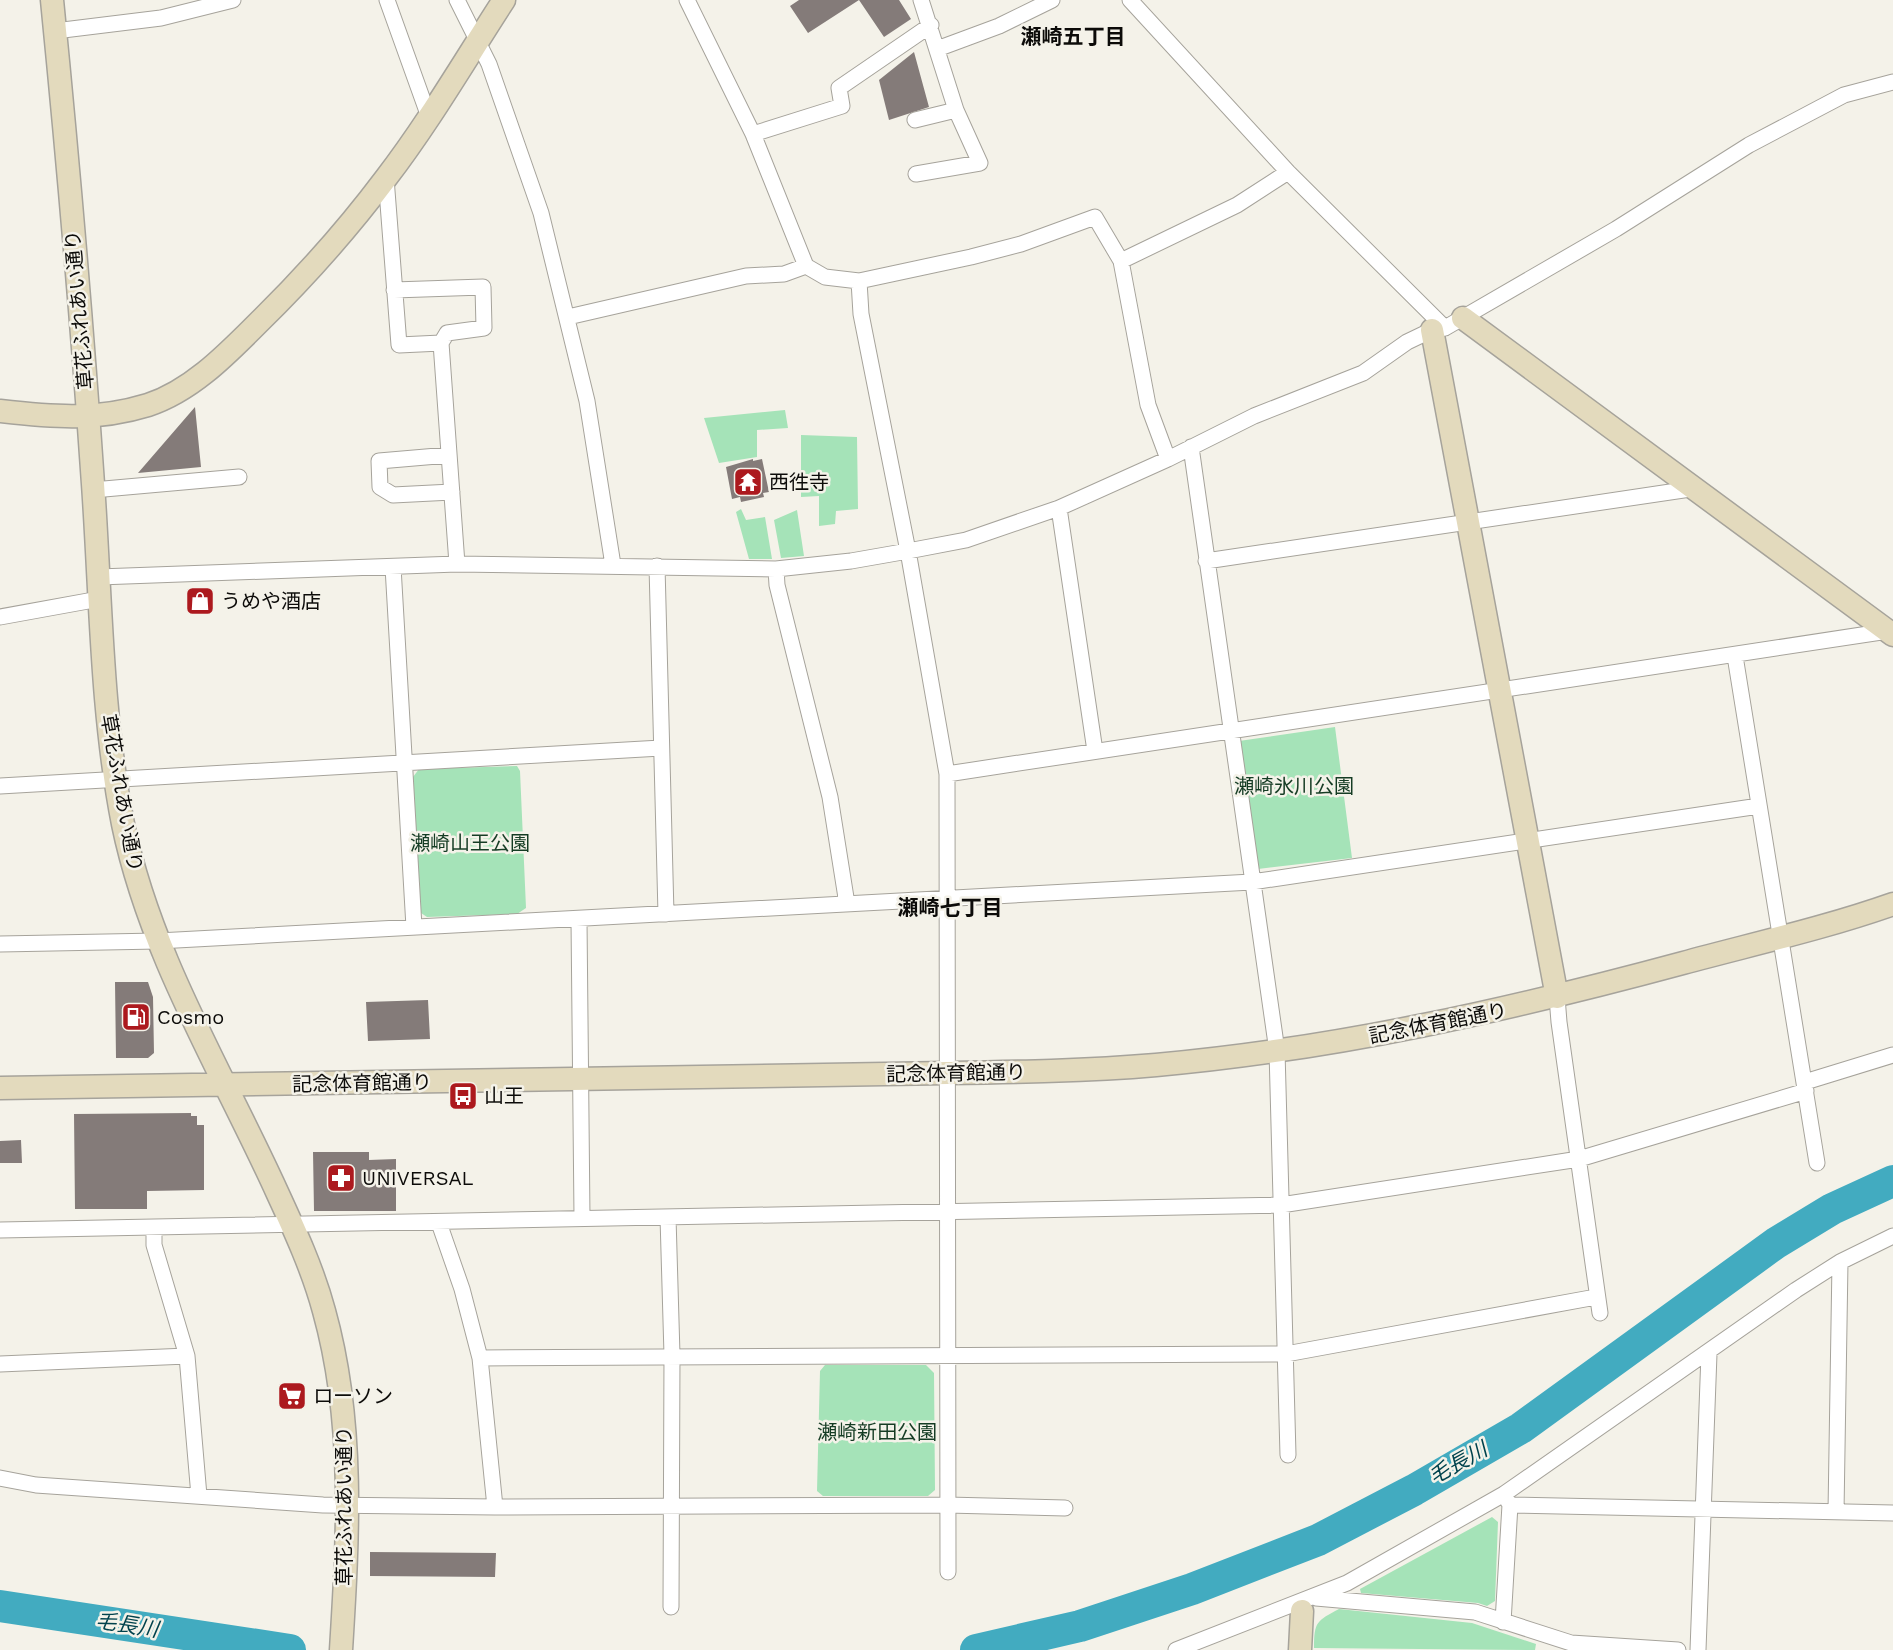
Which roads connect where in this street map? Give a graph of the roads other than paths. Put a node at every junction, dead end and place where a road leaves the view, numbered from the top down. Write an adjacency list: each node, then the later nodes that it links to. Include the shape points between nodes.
1 (52, 0): 11 (street, 草花ふれあい通り)
2 (233, 0): 11 (street, via 161,18)
3 (387, 0): 16 (street)
4 (457, 0): 12 (street)
5 (504, 0): 12 (street)
6 (687, 0): 18 (street)
7 (921, 0): 10 (street)
8 (1052, 0): 13 (street, via 999,26)
9 (1130, 0): 19 (street)
10 (931, 25): 13 (street); 18 (street, via 839,88 842,106)
11 (55, 31): 30 (street, 草花ふれあい通り)
12 (477, 41): 16 (street); 26 (street, via 531,181)
13 (937, 49): 15 (street)
14 (1893, 82): 27 (street, via 1844,95 1749,145 1616,229)
15 (957, 110): 17 (street); 20 (street, via 980,163)
16 (429, 117): 21 (street)
17 (915, 120)
18 (753, 134): 23 (street)
19 (1288, 172): 22 (street, via 1237,205); 27 (street)
20 (916, 174)
21 (386, 178): 25 (street); 30 (street, via 309,270 220,361 180,390 150,404)
22 (1121, 261): 24 (street, via 1095,217 1021,244); 33 (street, via 1148,405)
23 (806, 267): 24 (street, via 825,277); 26 (street, via 784,274 746,276)
24 (859, 282): 40 (street, via 861,314)
25 (394, 290): 28 (street, via 399,345); 28 (street, via 483,287 484,328 447,333)
26 (568, 317): 43 (street, via 587,401)
27 (1446, 325): 31 (street, via 1407,342 1363,373 1254,416); 35 (street); 39 (street)
28 (441, 344): 32 (street)
29 (0, 411): 30 (street)
30 (88, 418): 36 (street, 草花ふれあい通り)
31 (1191, 447): 33 (street); 41 (street)
32 (449, 455): 37 (street); 37 (street, via 379,461 380,488 393,495)
33 (1167, 459): 38 (street)
34 (239, 477): 36 (street)
35 (1697, 488): 39 (street); 49 (street)
36 (93, 490): 47 (street, 草花ふれあい通り)
37 (452, 492): 42 (street)
38 (1059, 507): 40 (street, via 966,540); 54 (street)
39 (1467, 521): 41 (street); 51 (street)
40 (908, 551): 46 (street); 56 (street)
41 (1206, 561): 52 (street)
42 (457, 564): 43 (street); 45 (street)
43 (613, 566): 44 (street)
44 (657, 566): 46 (street); 53 (street)
45 (393, 567): 47 (street); 55 (street)
46 (776, 569): 63 (street, via 830,797)
47 (99, 588): 48 (street); 57 (street, 草花ふれあい通り, via 108,735)
48 (0, 617)
49 (1890, 633): 50 (street)
50 (1735, 656): 51 (street); 59 (street)
51 (1499, 691): 52 (street); 60 (street)
52 (1230, 731): 54 (street); 61 (street)
53 (661, 748): 55 (street); 65 (street)
54 (1095, 751): 56 (street)
55 (404, 762): 57 (street); 67 (street)
56 (947, 774): 62 (street)
57 (116, 780): 58 (street); 69 (street, 草花ふれあい通り, via 123,826)
58 (0, 786)
59 (1759, 806): 60 (street); 68 (street)
60 (1527, 842): 61 (street); 71 (street)
61 (1252, 882): 62 (street); 72 (street)
62 (948, 899): 63 (street); 74 (street)
63 (847, 904): 65 (street)
64 (1893, 904): 68 (street, 記念体育館通り)
65 (666, 914): 66 (street)
66 (579, 920): 67 (street); 75 (street)
67 (414, 927): 69 (street)
68 (1781, 937): 71 (street, 記念体育館通り); 77 (street)
69 (158, 941): 70 (street); 76 (street, 草花ふれあい通り)
70 (0, 944)
71 (1557, 996): 72 (street, 記念体育館通り, via 1446,1023); 79 (street)
72 (1277, 1051): 74 (street, 記念体育館通り, via 1094,1070); 81 (street)
73 (1893, 1055): 77 (street)
74 (947, 1073): 75 (street, 記念体育館通り); 82 (street)
75 (582, 1080): 76 (street, 記念体育館通り); 83 (street)
76 (225, 1084): 78 (street, 記念体育館通り); 86 (street, 草花ふれあい通り)
77 (1805, 1086): 79 (street); 80 (street)
78 (0, 1088)
79 (1579, 1159): 81 (street); 91 (street)
80 (1817, 1163)
81 (1281, 1205): 82 (street); 93 (street)
82 (947, 1211): 84 (street); 96 (street)
83 (582, 1217): 84 (street); 85 (street)
84 (668, 1217): 95 (street)
85 (439, 1223): 86 (street); 98 (street)
86 (292, 1225): 87 (street); 104 (street, 草花ふれあい通り, via 321,1301 338,1366 347,1451)
87 (154, 1228): 88 (street); 97 (street, via 154,1245)
88 (0, 1230)
89 (1893, 1236): 90 (street)
90 (1840, 1262): 94 (street); 110 (street)
91 (1596, 1297): 92 (street); 93 (street)
92 (1600, 1313)
93 (1286, 1354): 96 (street); 100 (street)
94 (1709, 1354): 103 (street); 109 (street)
95 (672, 1355): 96 (street); 98 (street); 107 (street)
96 (948, 1355): 105 (street)
97 (187, 1356): 99 (street); 102 (street)
98 (480, 1358): 106 (street)
99 (0, 1364)
100 (1288, 1455)
101 (0, 1478): 102 (street, via 36,1485)
102 (199, 1496): 104 (street)
103 (1507, 1500): 109 (street); 113 (street); 115 (street)
104 (347, 1505): 106 (street); 116 (street, 草花ふれあい通り)
105 (947, 1505): 107 (street); 108 (street); 112 (street)
106 (495, 1507): 107 (street)
107 (671, 1507): 114 (street)
108 (1065, 1508)
109 (1702, 1510): 110 (street); 120 (street)
110 (1836, 1512): 111 (street)
111 (1893, 1513)
112 (948, 1572)
113 (1306, 1603): 115 (street, via 1475,1612); 117 (street); 118 (street)
114 (671, 1607)
115 (1503, 1622): 119 (street, via 1571,1643)
116 (341, 1650)
117 (1176, 1650)
118 (1300, 1650)
119 (1678, 1650)
120 (1698, 1650)

